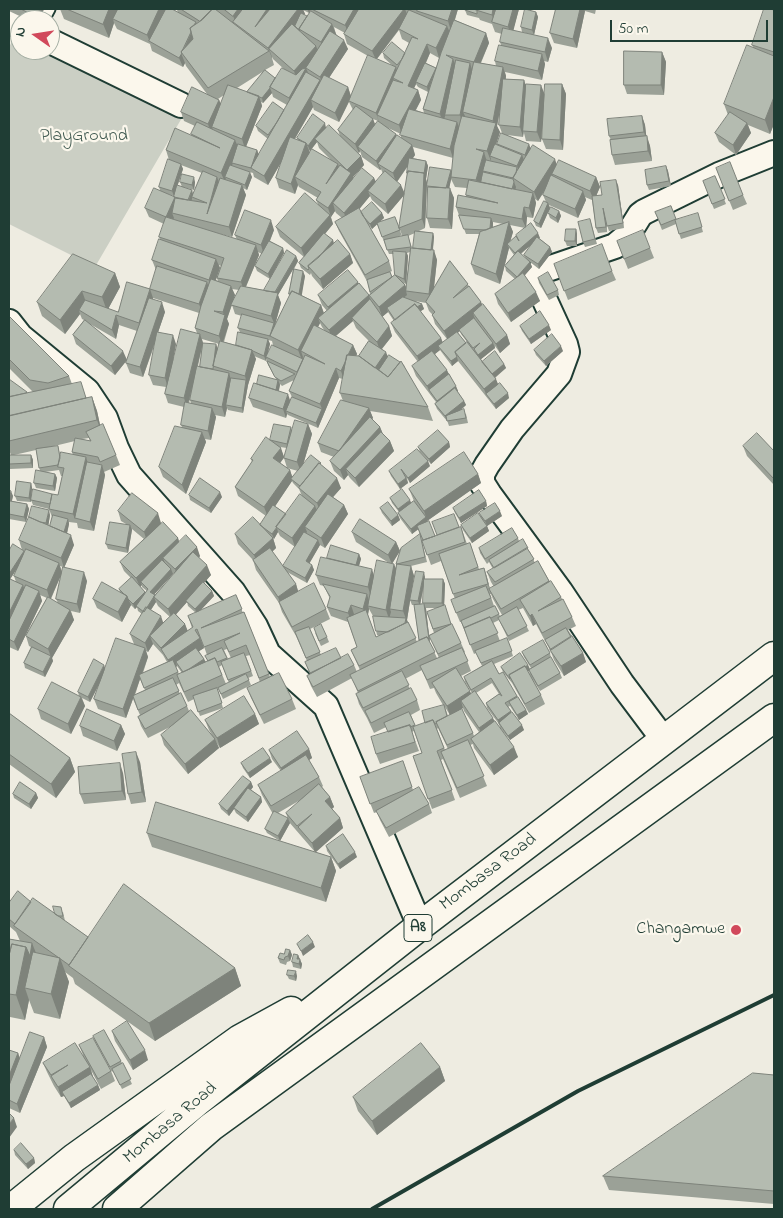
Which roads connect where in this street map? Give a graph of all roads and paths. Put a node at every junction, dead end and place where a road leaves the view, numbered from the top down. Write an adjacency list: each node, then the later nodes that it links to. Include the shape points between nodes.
1 (60, 47): 2 (street)
2 (181, 105)
3 (774, 152): 7 (street, via 640,214 627,236 616,246 539,272 536,281 565,344 564,363 559,374 512,429 482,474 482,483 489,494)
4 (9, 322): 8 (street, via 20,336 87,390 104,418 129,475 233,592 268,654 326,706)
5 (774, 656): 7 (highway, Mombasa Road / A8)
6 (774, 718): 12 (highway, Mombasa Road / A8, via 211,1127)
7 (664, 740): 8 (highway, Mombasa Road / A8)
8 (420, 926): 9 (highway, Mombasa Road / A8)
9 (361, 972): 10 (highway, via 240,1039 74,1158); 11 (highway, Mombasa Road / A8, via 198,1100)
10 (11, 1209)
11 (68, 1209)
12 (118, 1209)

